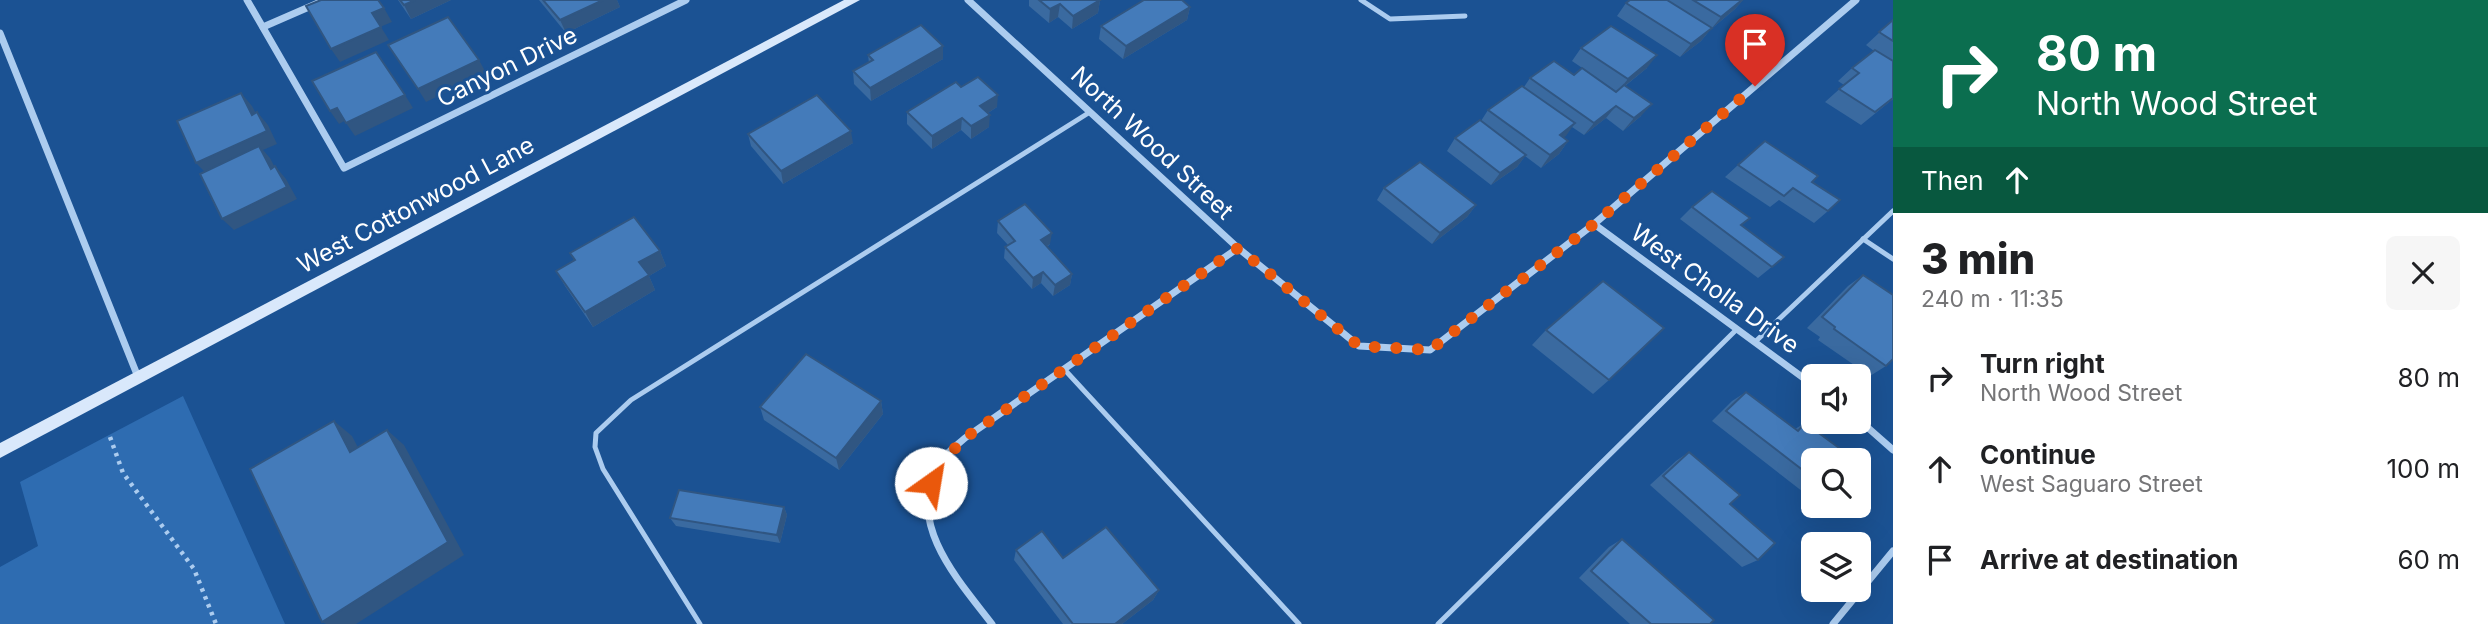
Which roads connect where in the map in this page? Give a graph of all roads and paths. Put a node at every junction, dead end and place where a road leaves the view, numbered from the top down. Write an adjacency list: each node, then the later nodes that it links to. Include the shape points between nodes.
1 (247, 0): 9 (street)
2 (325, 0): 9 (street)
3 (686, 0): 9 (street, Canyon Drive, via 344,168)
4 (854, 0): 21 (main road, West Cottonwood Lane)
5 (968, 0): 11 (street, North Wood Street)
6 (1360, 0): 8 (lane, via 1390,19)
7 (1856, 0): 13 (street, North Wood Street)
8 (1465, 16)
9 (263, 27)
10 (0, 33): 21 (street)
11 (1090, 112): 15 (street, North Wood Street); 28 (lane, via 631,400 596,433 595,447 603,469)
12 (1893, 211): 14 (lane)
13 (1594, 224): 15 (street, North Wood Street, via 1430,350 1359,346); 17 (street, West Cholla Drive)
14 (1864, 239): 16 (lane); 18 (lane)
15 (1238, 248): 19 (street)
16 (1893, 259)
17 (1737, 328): 18 (street, West Cholla Drive); 31 (lane)
18 (1755, 342): 20 (street, West Cholla Drive)
19 (1064, 369): 29 (street, via 965,438 936,468 927,497 929,524 950,567); 30 (lane)
20 (1801, 376)
21 (138, 377): 24 (main road, West Cottonwood Lane)
22 (1871, 431): 25 (street)
23 (110, 438): 27 (path, via 123,472 194,569)
24 (0, 450)
25 (1893, 450)
26 (1893, 551): 32 (street)
27 (216, 624)
28 (701, 624)
29 (992, 624)
30 (1299, 624)
31 (1438, 624)
32 (1833, 624)

